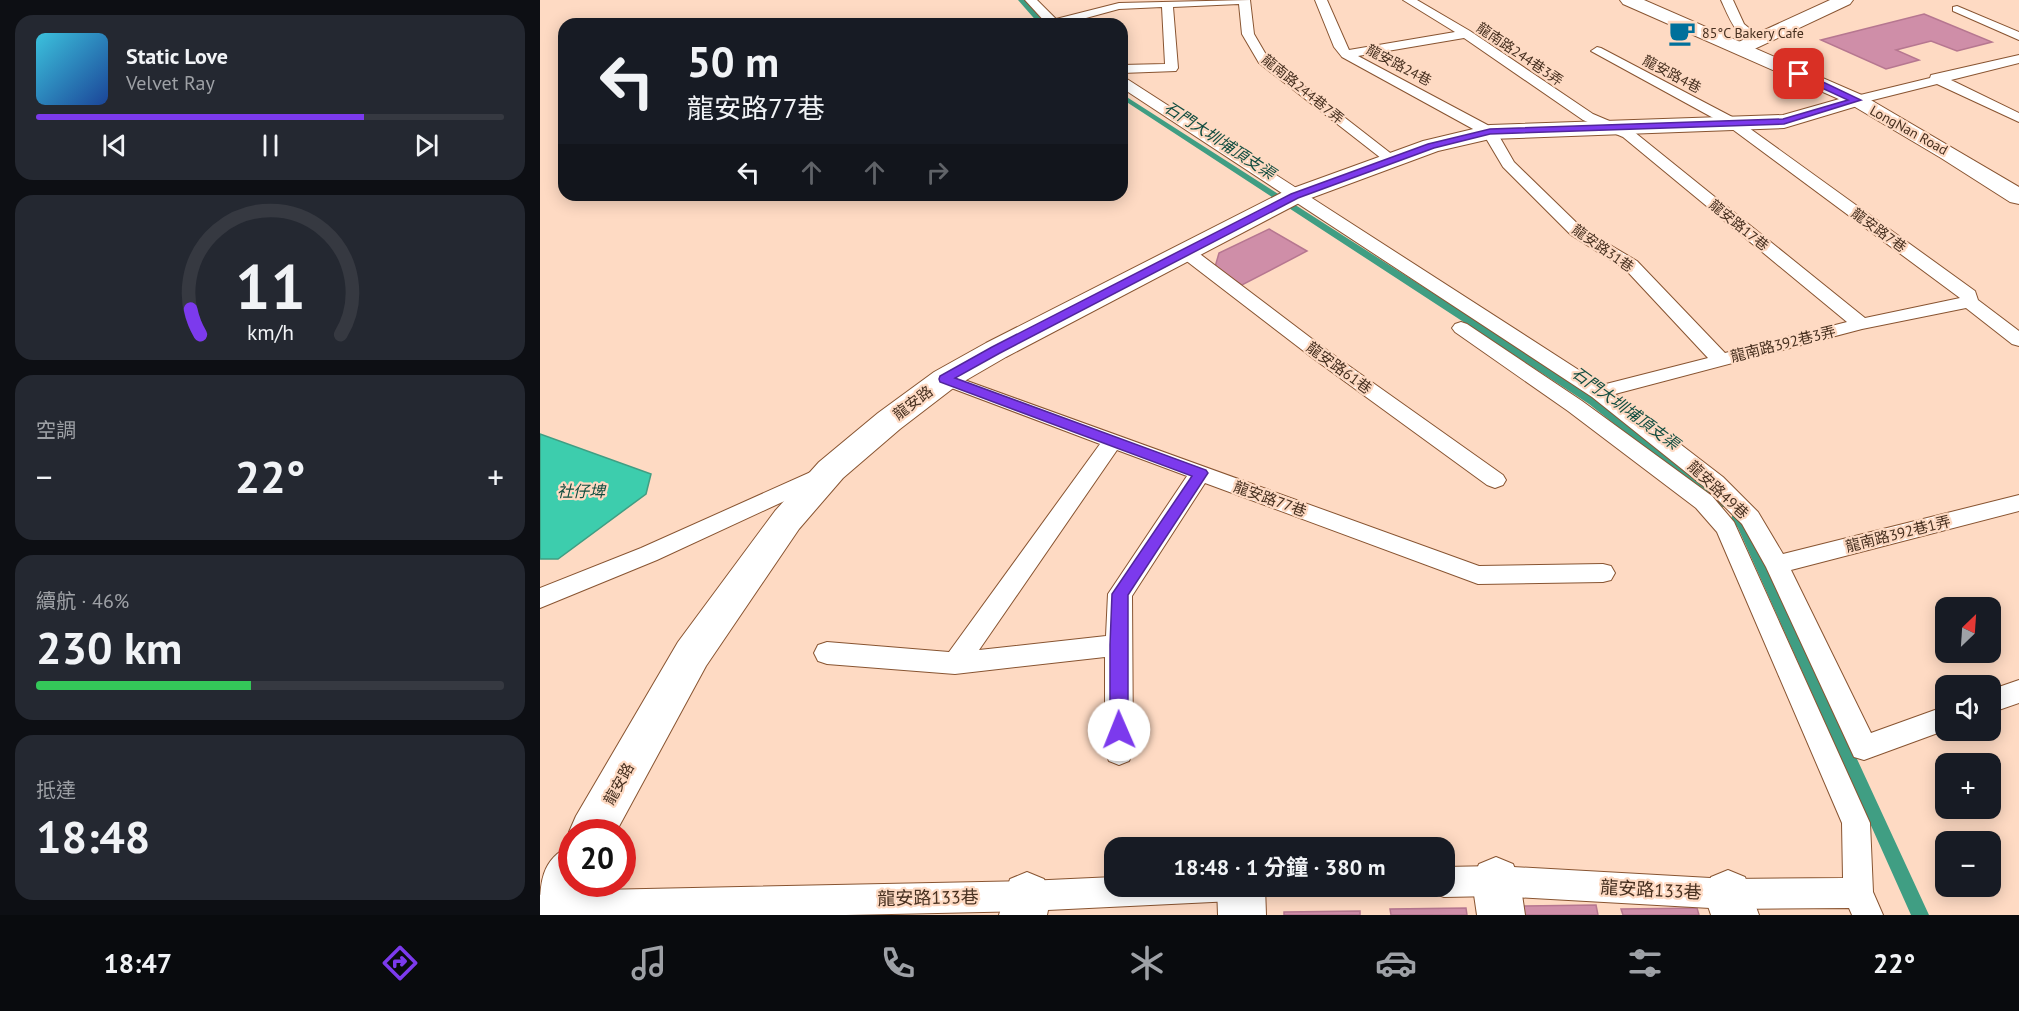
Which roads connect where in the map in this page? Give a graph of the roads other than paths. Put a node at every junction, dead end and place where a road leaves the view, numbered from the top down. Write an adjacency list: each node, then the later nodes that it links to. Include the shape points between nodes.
1 (1031, 0): 10 (lane)
2 (1244, 0): 8 (lane); 27 (lane, 龍南路244巷7弄, via 1248,34 1263,60)
3 (1321, 0): 16 (lane, 龍安路24巷)
4 (1409, 0): 12 (lane, 龍南路244巷3弄)
5 (1629, 0): 14 (street, LongNan Road)
6 (1727, 0): 14 (lane)
7 (1844, 0): 14 (street)
8 (1167, 2): 11 (lane, via 1119,6); 18 (lane, via 1172,68)
9 (1974, 3): 13 (lane, via 1957,9)
10 (1048, 18)
11 (1076, 18)
12 (1466, 34): 16 (lane); 25 (lane, 龍南路244巷3弄, via 1588,117)
13 (2019, 36)
14 (1748, 44): 22 (street, LongNan Road)
15 (1597, 51): 24 (lane, 龍安路4巷)
16 (1346, 54): 26 (lane, 龍安路24巷)
17 (2019, 59): 20 (lane)
18 (1128, 69)
19 (1925, 71): 20 (lane)
20 (1940, 81): 22 (lane); 23 (lane)
21 (1128, 86): 29 (lane, 龍安路49巷)
22 (1857, 100): 24 (street, 龍安路, via 1784,121); 28 (street, LongNan Road)
23 (2017, 116)
24 (1733, 123): 25 (street, 龍安路); 31 (lane, 龍安路7巷, via 1969,295)
25 (1617, 128): 26 (street, 龍安路); 32 (lane, 龍安路17巷)
26 (1490, 132): 27 (street, 龍安路); 35 (lane, 龍安路31巷, via 1508,164 1577,232 1631,265)
27 (1390, 159): 29 (street, 龍安路)
28 (2019, 197)
29 (1290, 198): 30 (street, 龍安路); 37 (lane, 龍安路49巷)
30 (1186, 252): 36 (street, 龍安路); 41 (lane, 龍安路61巷)
31 (1969, 302): 32 (lane, 龍南路392巷3弄); 34 (lane, 龍安路7巷)
32 (1861, 324): 35 (lane, 龍南路392巷3弄)
33 (1461, 328): 60 (lane, via 1704,502 1726,528 1856,823)
34 (2019, 340)
35 (1721, 360): 37 (lane, 龍南路392巷3弄)
36 (945, 379): 38 (lane, 龍安路77巷); 39 (street, 龍安路)
37 (1599, 393): 43 (lane, 龍安路49巷, via 1715,483 1750,518)
38 (1113, 441): 40 (lane, 龍安路77巷); 48 (lane)
39 (831, 470): 45 (lane, via 649,554); 53 (street, 龍安路, via 787,520 692,654)
40 (1201, 473): 44 (lane, 龍安路77巷, via 1478,576); 46 (lane, via 1120,594)
41 (1495, 480)
42 (2019, 503): 43 (lane, 龍南路392巷1弄)
43 (1777, 565): 51 (lane, 龍安路49巷, via 1864,748)
44 (1603, 573)
45 (540, 598)
46 (1118, 645): 48 (lane); 52 (lane)
47 (827, 653): 48 (lane)
48 (955, 663)
49 (2019, 691): 50 (lane)
50 (2001, 698)
51 (1935, 722)
52 (1119, 752)
53 (599, 819)
54 (1455, 885): 58 (lane, 龍安路133巷)
55 (556, 896): 61 (lane, 龍安路133巷)
56 (1119, 897): 61 (lane, 龍安路133巷)
57 (1241, 897): 62 (street)
58 (1498, 898): 59 (lane, 龍安路133巷)
59 (1731, 904): 60 (lane, 龍安路133巷)
60 (1863, 904)
61 (1025, 906)
62 (1242, 915)

